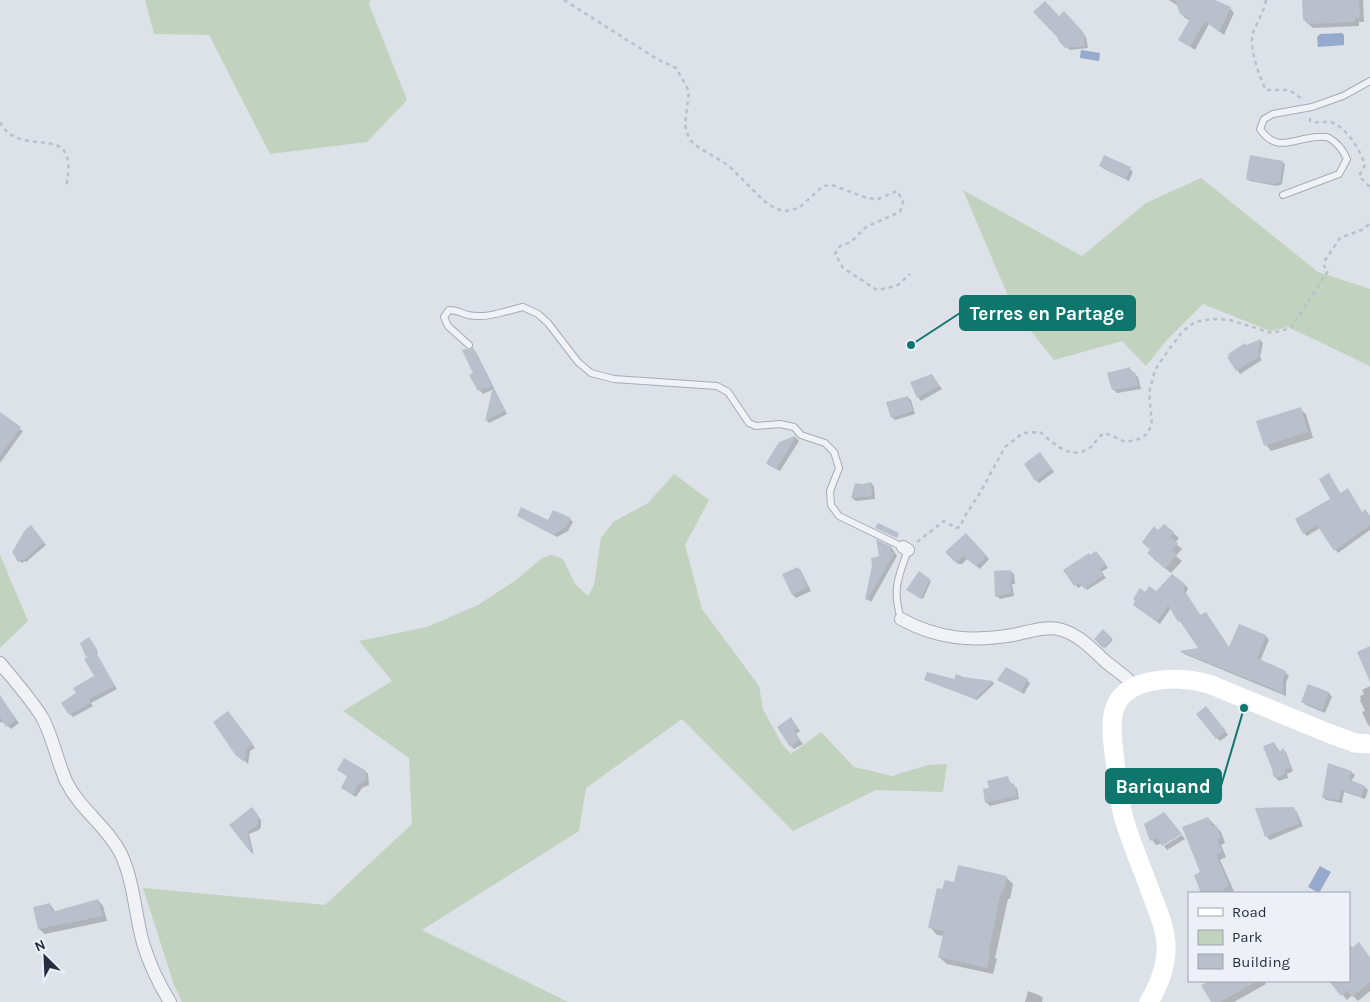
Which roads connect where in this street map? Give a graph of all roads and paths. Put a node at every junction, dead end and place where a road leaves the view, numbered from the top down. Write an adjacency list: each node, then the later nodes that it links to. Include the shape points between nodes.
1 (564, 0): 9 (path, via 676,68 688,91 685,126 690,139 728,165 776,209 799,208 823,186 832,185 878,199 897,191 903,201 900,212 866,227 851,242 840,246 835,254 844,268 877,290 898,285)
2 (1266, 0): 4 (path, via 1252,35 1259,78 1266,90 1289,90 1308,100)
3 (1370, 81): 4 (lane, via 1343,96)
4 (1312, 107): 7 (lane, via 1273,114 1264,119 1260,129 1266,138 1277,144 1328,136 1348,159 1339,174)
5 (0, 122): 6 (path, via 14,138 56,144 64,149 69,163)
6 (66, 187)
7 (1284, 195)
8 (1370, 223): 11 (path, via 1340,238 1324,262 1328,271 1291,328 1272,333 1230,320 1212,319 1195,322 1184,331 1155,370 1149,392 1152,424 1147,434 1126,442 1105,433 1092,446 1071,454 1040,432 1023,433 1004,448 960,527 944,521)
9 (910, 274)
10 (469, 345): 12 (lane, via 448,326 444,317 449,310 486,316 523,307 548,323 578,362 592,373 614,380 717,386 728,392 749,423 794,427 801,435 825,443 834,452 839,468 830,491 835,511 839,516 905,548 897,579 896,602)
11 (920, 539)
12 (901, 619): 14 (street, via 920,629 950,637 983,639 1060,629 1081,640)
13 (0, 663): 16 (street, via 42,717 66,781 84,809 108,833 121,855 143,944)
14 (1134, 686): 15 (street, via 1176,678 1193,680 1355,743); 17 (street, via 1120,696 1113,712 1111,730 1122,812 1161,919 1166,945 1163,971)
15 (1370, 744)
16 (170, 1002)
17 (1149, 1002)

